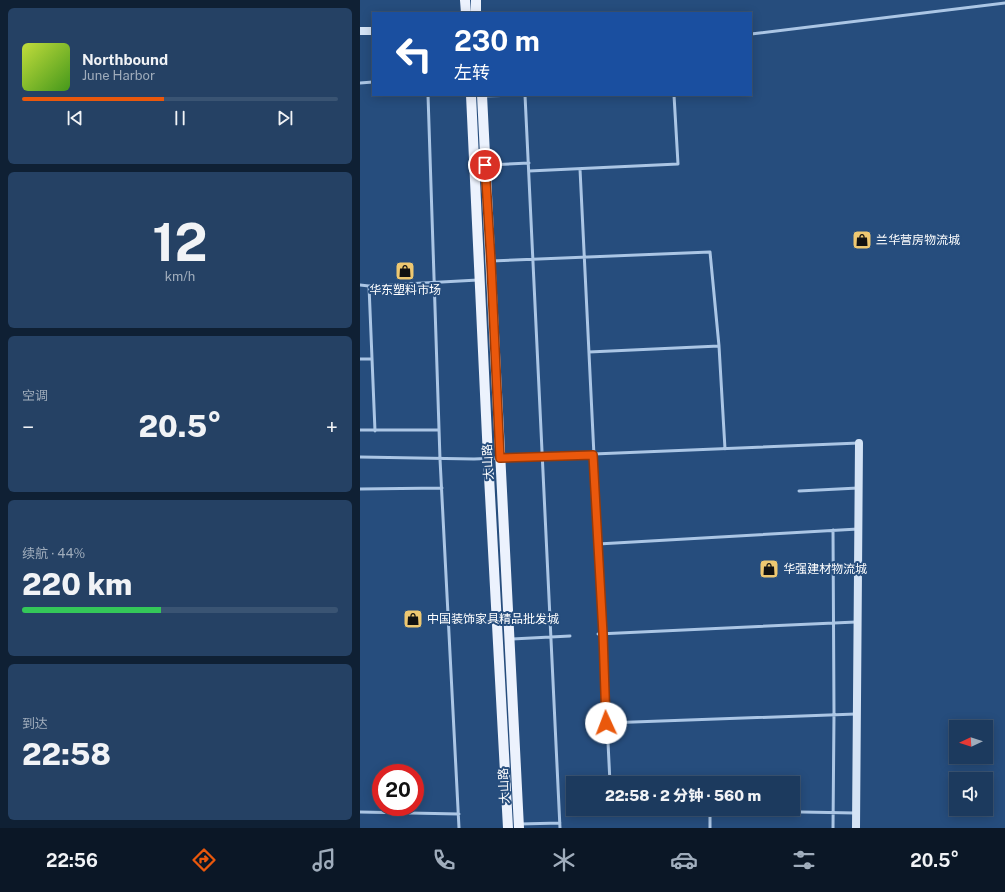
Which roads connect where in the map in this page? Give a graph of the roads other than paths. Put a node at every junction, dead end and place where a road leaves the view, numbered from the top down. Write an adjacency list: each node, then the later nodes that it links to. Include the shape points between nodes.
1 (466, 0): 4 (main road)
2 (476, 0): 5 (main road)
3 (1005, 3): 8 (lane)
4 (466, 12)
5 (476, 12)
6 (360, 31): 7 (street)
7 (372, 31)
8 (752, 34)
9 (360, 82): 10 (lane)
10 (372, 82)
11 (428, 96): 24 (lane)
12 (471, 96): 23 (main road, 大山路)
13 (482, 96): 17 (main road, 大山路)
14 (525, 96): 16 (lane)
15 (674, 96): 18 (lane, via 678,164)
16 (529, 162): 17 (lane); 19 (lane)
17 (485, 165): 22 (main road, 大山路)
18 (580, 169): 19 (lane); 20 (lane)
19 (529, 171): 21 (lane)
20 (584, 257): 21 (lane); 27 (lane, via 710,252); 28 (lane)
21 (533, 260): 22 (lane); 38 (lane)
22 (491, 261): 40 (main road, 大山路)
23 (479, 280): 24 (lane); 39 (main road, 大山路)
24 (434, 282): 26 (lane); 32 (lane)
25 (360, 285): 26 (lane)
26 (369, 286): 30 (lane)
27 (719, 346): 28 (lane); 35 (lane)
28 (589, 352): 36 (lane)
29 (360, 359): 30 (lane)
30 (372, 359): 33 (lane)
31 (360, 430): 33 (lane)
32 (439, 430): 33 (lane); 41 (lane)
33 (375, 431)
34 (859, 443): 35 (lane); 43 (street)
35 (725, 449): 36 (lane)
36 (593, 455): 38 (lane); 48 (lane)
37 (360, 457): 41 (lane)
38 (542, 457): 40 (lane); 53 (lane)
39 (488, 458): 40 (lane); 41 (lane); 69 (main road, 大山路)
40 (500, 458): 55 (main road, 大山路)
41 (440, 459): 42 (lane)
42 (442, 488): 44 (lane); 64 (lane)
43 (858, 488): 45 (lane); 46 (street)
44 (360, 489)
45 (798, 491)
46 (858, 529): 47 (lane); 49 (street)
47 (833, 530): 48 (lane); 50 (lane)
48 (598, 544): 52 (lane)
49 (857, 622): 50 (lane); 57 (street)
50 (833, 623): 52 (lane); 56 (lane)
51 (598, 634): 52 (lane)
52 (603, 634): 58 (lane)
53 (551, 636): 54 (lane); 55 (lane); 66 (lane)
54 (570, 636)
55 (510, 639): 67 (main road, 大山路)
56 (834, 714): 57 (lane); 58 (lane); 62 (lane)
57 (857, 714): 63 (street)
58 (606, 723): 59 (lane)
59 (610, 776)
60 (360, 812): 64 (lane)
61 (800, 812): 62 (lane)
62 (833, 813): 63 (lane); 72 (lane)
63 (856, 813): 73 (street)
64 (459, 814): 68 (lane)
65 (710, 816): 71 (lane)
66 (560, 823): 67 (lane); 70 (lane)
67 (519, 826)
68 (459, 828)
69 (508, 828)
70 (560, 828)
71 (710, 828)
72 (833, 828)
73 (856, 828)

